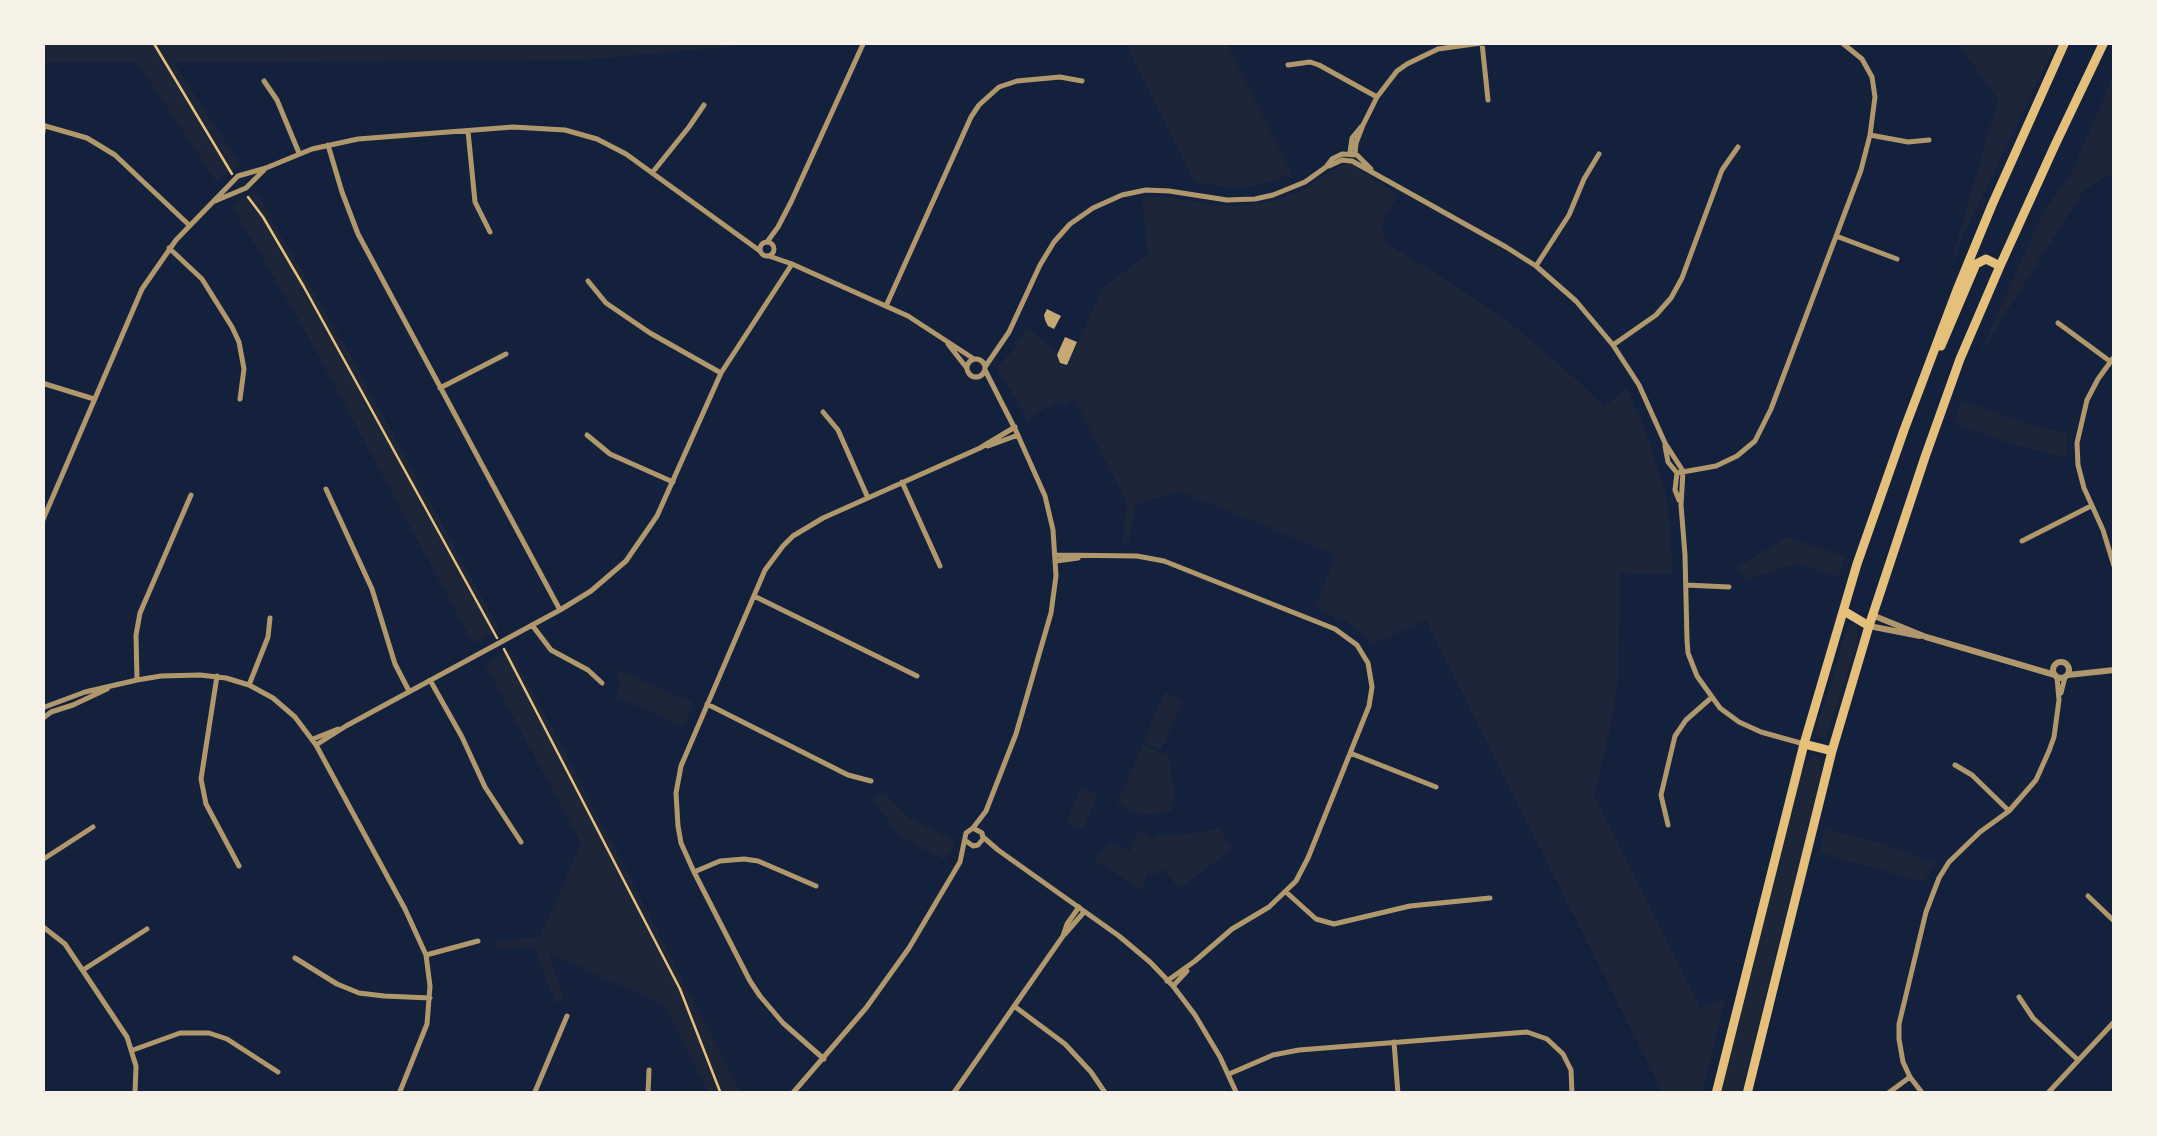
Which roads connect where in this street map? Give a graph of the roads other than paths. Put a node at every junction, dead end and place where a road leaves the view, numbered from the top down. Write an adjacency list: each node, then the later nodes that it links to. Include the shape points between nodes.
1 (864, 42): 29 (street)
2 (1841, 42): 14 (street, via 1862,58 1872,78)
3 (2066, 42): 52 (main road)
4 (2104, 42): 36 (main road)
5 (1485, 43): 9 (street, via 1448,46 1418,58 1397,71); 10 (street)
6 (1288, 65): 9 (street, via 1319,65)
7 (1082, 81): 38 (street, via 1060,76 1010,83 979,105)
8 (264, 82): 19 (street)
9 (1377, 97): 21 (street, via 1352,138)
10 (1488, 100)
11 (704, 104): 23 (street)
12 (44, 125): 15 (street); 25 (street, via 115,155)
13 (468, 131): 17 (street); 23 (street, via 565,130 612,146); 26 (street, via 475,202)
14 (1870, 135): 16 (street); 27 (street)
15 (42, 136)
16 (1929, 140)
17 (328, 145): 19 (street); 51 (street, via 358,234)
18 (1738, 147): 41 (street, via 1722,170 1671,298)
19 (299, 153): 22 (street)
20 (1598, 154): 35 (street)
21 (1352, 156): 35 (street); 42 (street, via 1255,199 1146,190 1093,208 1054,242)
22 (266, 168): 24 (street, via 242,190); 24 (street, via 234,177)
23 (652, 172): 28 (street)
24 (212, 203): 25 (street)
25 (189, 224): 30 (street)
26 (490, 232)
27 (1836, 236): 33 (street); 61 (street, via 1761,431 1737,456)
28 (744, 237): 29 (street); 31 (street)
29 (770, 244): 31 (street); 32 (street); 34 (street)
30 (169, 248): 54 (street, via 202,279 232,327 244,369); 55 (street, via 136,302)
31 (760, 251): 32 (street)
32 (770, 256): 34 (street)
33 (1896, 258)
34 (792, 264): 38 (street); 48 (street)
35 (1536, 266): 41 (street)
36 (2000, 266): 52 (main road, via 1986,259 1976,264); 80 (main road, via 1960,359)
37 (588, 281): 48 (street, via 606,303 650,334)
38 (886, 306): 40 (street)
39 (2058, 324): 45 (street)
40 (939, 335): 44 (street); 47 (street)
41 (1613, 345): 61 (street)
42 (996, 349): 44 (street); 46 (street)
43 (506, 354): 51 (street)
44 (976, 359): 46 (street); 47 (street)
45 (2112, 360): 67 (street, via 2087,400 2077,443)
46 (985, 368): 49 (street); 53 (street)
47 (968, 371): 49 (street)
48 (721, 373): 62 (street)
49 (977, 376): 53 (street)
50 (42, 384): 55 (street)
51 (440, 388): 77 (street)
52 (1920, 389): 78 (main road)
53 (994, 390): 57 (street)
54 (240, 399)
55 (94, 400): 68 (street)
56 (823, 412): 66 (street)
57 (1015, 427): 58 (street); 60 (street)
58 (1018, 435): 60 (street); 71 (street, via 1045,496)
59 (586, 436): 62 (street)
60 (980, 448): 63 (street)
61 (1680, 472): 74 (street)
62 (673, 482): 77 (street, via 626,562)
63 (902, 482): 66 (street); 72 (street)
64 (326, 489): 95 (street)
65 (191, 495): 90 (street, via 140,613)
66 (868, 498): 76 (street, via 794,536)
67 (2091, 506): 69 (street); 70 (street)
68 (42, 522)
69 (2022, 540)
70 (2112, 547): 73 (street)
71 (1056, 558): 105 (street, via 1164,561 1342,634 1368,663 1372,687); 109 (street, via 1047,629)
72 (940, 566)
73 (2114, 566)
74 (1686, 585): 75 (street); 97 (street, via 1688,653)
75 (1730, 586)
76 (754, 596): 88 (street); 98 (street)
77 (560, 610): 81 (street)
78 (1844, 611): 80 (main road); 103 (main road)
79 (270, 618): 94 (street)
80 (1870, 620): 84 (street); 104 (main road)
81 (532, 625): 91 (street); 92 (street, via 550,650)
82 (2055, 665): 83 (street); 84 (street); 89 (street)
83 (2068, 665): 86 (street); 89 (street)
84 (2027, 666): 89 (street)
85 (2114, 670): 86 (street)
86 (2094, 671): 89 (street)
87 (217, 676): 90 (street); 94 (street); 121 (street, via 200,780)
88 (917, 676)
89 (2061, 676): 110 (street, via 2043,766)
90 (138, 680): 93 (street)
91 (430, 680): 95 (street); 116 (street)
92 (602, 683)
93 (114, 685): 99 (street); 100 (street)
94 (249, 685): 102 (street, via 284,706)
95 (409, 692): 102 (street)
96 (43, 696): 99 (street)
97 (1711, 698): 103 (street, via 1751,728); 111 (street, via 1675,736 1662,787)
98 (707, 704): 107 (street); 122 (street, via 676,793 681,843)
99 (44, 706): 100 (street)
100 (50, 712): 101 (street)
101 (42, 719)
102 (315, 742): 132 (street)
103 (1804, 744): 104 (main road); 159 (main road)
104 (1832, 751): 160 (main road)
105 (1350, 753): 108 (street); 124 (street, via 1308,858)
106 (1955, 765): 110 (street)
107 (870, 782)
108 (1436, 787)
109 (986, 811): 113 (street); 114 (street)
110 (2009, 811): 148 (street, via 1959,851 1931,895 1899,1024)
111 (1668, 825)
112 (93, 827): 119 (street)
113 (973, 828): 114 (street); 115 (street)
114 (983, 836): 117 (street); 118 (street)
115 (966, 841): 117 (street); 120 (street)
116 (520, 842)
117 (979, 845): 118 (street); 120 (street)
118 (998, 850): 127 (street)
119 (42, 860)
120 (960, 862): 143 (street, via 909,948)
121 (239, 866)
122 (694, 872): 123 (street, via 744,858); 143 (street, via 760,996)
123 (816, 886)
124 (1286, 892): 126 (street, via 1316,919 1334,924 1410,906); 135 (street)
125 (2088, 896): 128 (street)
126 (1490, 898)
127 (1082, 909): 135 (street); 138 (street)
128 (2114, 921)
129 (42, 926): 134 (street)
130 (147, 928): 134 (street)
131 (478, 940): 132 (street)
132 (426, 954): 137 (street)
133 (295, 958): 137 (street, via 359,992)
134 (83, 970): 142 (street)
135 (1170, 984): 147 (street)
136 (2019, 997): 144 (street)
137 (430, 998): 150 (street, via 423,1037)
138 (1014, 1006): 154 (street); 155 (street, via 1065,1044)
139 (568, 1016): 151 (street)
140 (2114, 1022): 144 (street)
141 (1394, 1042): 147 (street, via 1286,1052); 157 (street); 158 (street, via 1536,1035 1563,1054)
142 (132, 1050): 146 (street, via 180,1034 209,1033); 149 (street)
143 (824, 1059): 153 (street)
144 (2078, 1060): 163 (street)
145 (649, 1070): 152 (street)
146 (278, 1072)
147 (1229, 1074): 156 (street)
148 (1910, 1077): 161 (street); 162 (street)
149 (135, 1094)
150 (399, 1094)
151 (534, 1094)
152 (648, 1094)
153 (792, 1094)
154 (953, 1094)
155 (1106, 1094)
156 (1237, 1094)
157 (1398, 1094)
158 (1572, 1094)
159 (1716, 1094)
160 (1746, 1094)
161 (1887, 1094)
162 (1923, 1094)
163 (2046, 1094)

